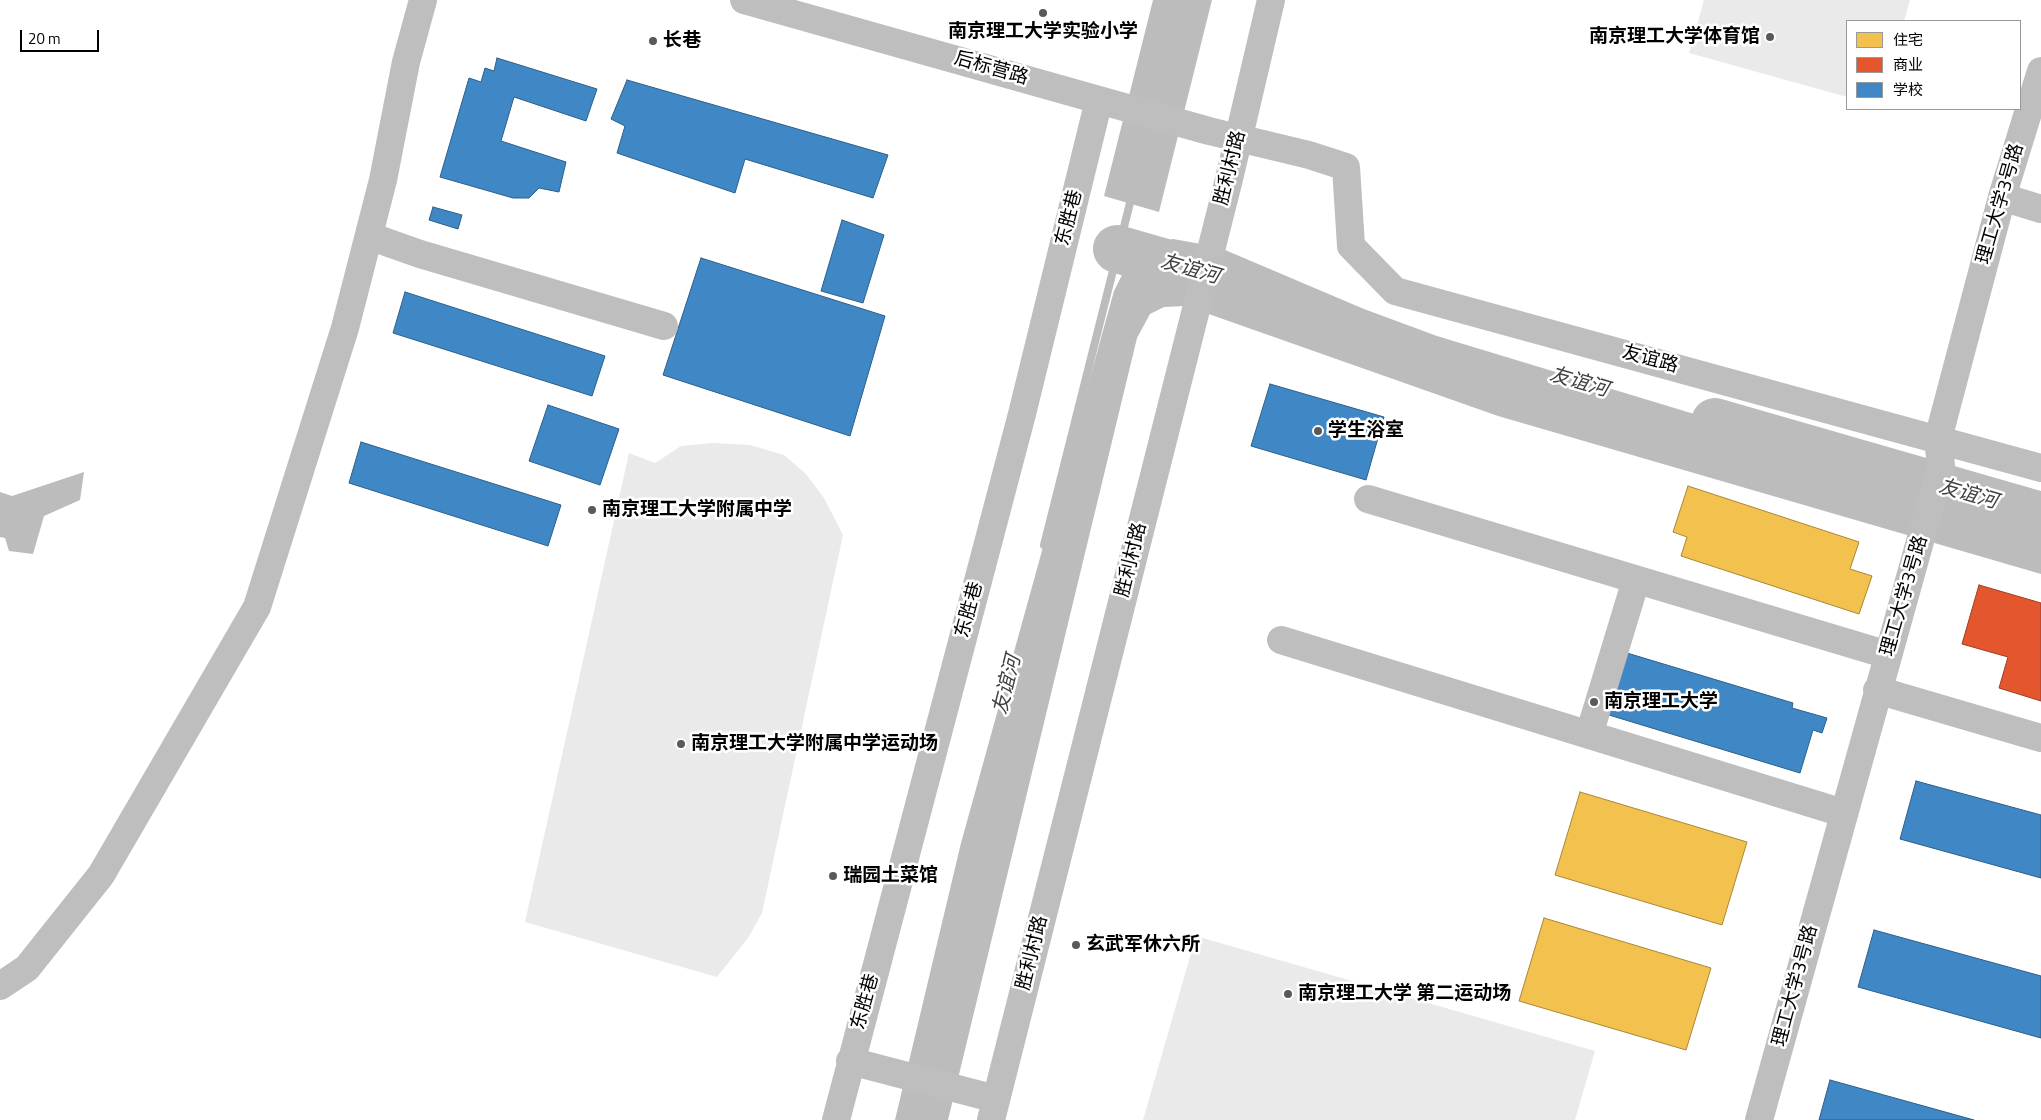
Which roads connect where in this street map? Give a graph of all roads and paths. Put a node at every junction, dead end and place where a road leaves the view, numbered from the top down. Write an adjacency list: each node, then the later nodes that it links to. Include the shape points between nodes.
1 (423, 0): 10 (street, via 406,62)
2 (744, 0): 5 (street, 后标营路)
3 (1271, 0): 6 (street, 胜利村路)
4 (2041, 71): 8 (street, 理工大学3号路)
5 (1099, 100): 6 (street, 后标营路); 23 (street, 东胜巷)
6 (1239, 138): 7 (street, 后标营路); 24 (street, 胜利村路)
7 (1346, 167): 12 (street, 友谊路, via 1351,246 1395,291)
8 (2002, 198): 9 (street); 12 (street, 理工大学3号路)
9 (2041, 209)
10 (369, 236): 11 (street); 22 (street, via 345,328 257,607 101,875 27,968)
11 (664, 326)
12 (1938, 439): 13 (street, 友谊路); 17 (street, 理工大学3号路, via 1941,466)
13 (2041, 468)
14 (1368, 499): 15 (street)
15 (1636, 580): 17 (street); 19 (street)
16 (1281, 640): 19 (street)
17 (1888, 655): 18 (street, 理工大学3号路)
18 (1878, 690): 20 (street); 21 (street, 理工大学3号路)
19 (1589, 735): 21 (street)
20 (2041, 738)
21 (1843, 813): 26 (street, 理工大学3号路)
22 (0, 986)
23 (862, 1064): 24 (street, via 950,1087); 25 (street, 东胜巷)
24 (993, 1110)
25 (836, 1120)
26 (1759, 1120)

